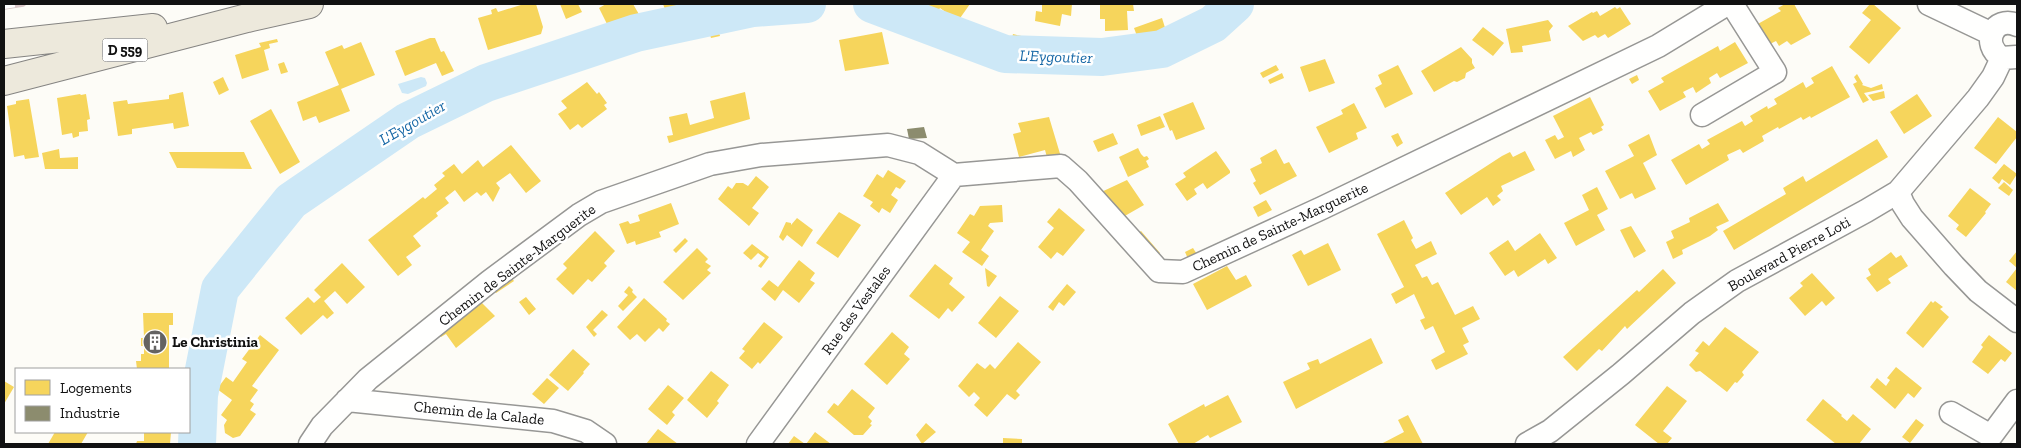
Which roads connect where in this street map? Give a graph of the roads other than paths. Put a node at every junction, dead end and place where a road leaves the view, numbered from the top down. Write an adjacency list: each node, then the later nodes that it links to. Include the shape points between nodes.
1 (309, 4): 5 (main road, D 559)
2 (1727, 4): 12 (street, Chemin de Sainte-Marguerite, via 1658,46 1182,272 1159,271 1061,166)
3 (1732, 4): 11 (street, via 1775,72)
4 (1929, 4): 7 (street)
5 (246, 18): 8 (main road, D 559); 10 (main road, D 559)
6 (2017, 25): 7 (street, via 2002,24)
7 (1992, 34): 9 (street, via 1992,48)
8 (4, 44)
9 (2013, 58): 13 (street, Boulevard Pierre Loti)
10 (4, 81)
11 (1702, 115)
12 (954, 175): 15 (street, Chemin de Sainte-Marguerite, via 919,153 888,145 780,153 710,164 600,202 490,281 368,379); 20 (street, Rue des Vestales)
13 (1898, 192): 14 (street, via 1912,218 1954,266 1978,291); 21 (street, Boulevard Pierre Loti, via 1737,281 1692,313 1550,431)
14 (2017, 321)
15 (347, 400): 18 (street, Chemin de Sainte-Marguerite); 19 (street, Chemin de la Calade, via 553,421 586,431)
16 (2017, 401): 17 (street, via 1991,436)
17 (1951, 413)
18 (310, 444)
19 (605, 444)
20 (758, 444)
21 (1526, 444)

